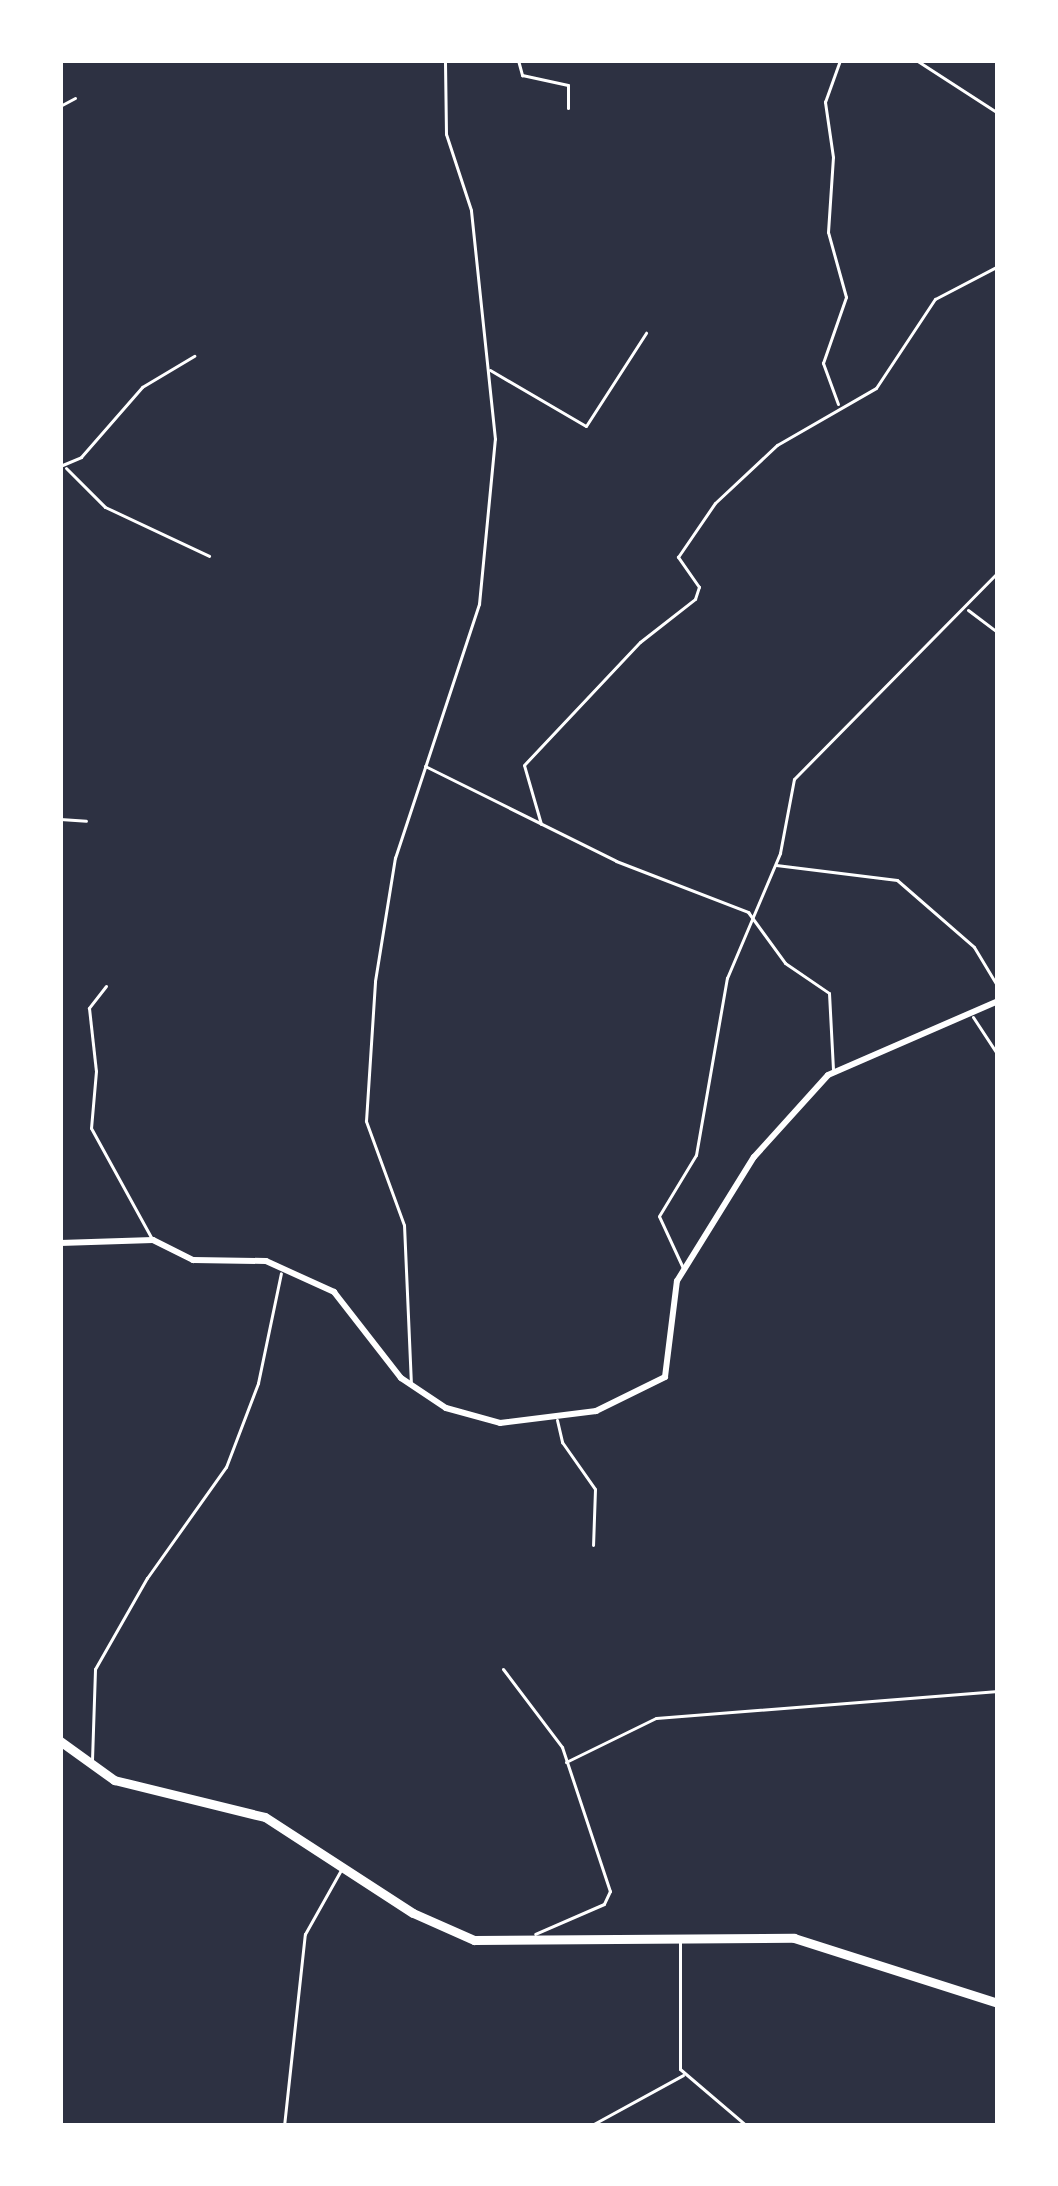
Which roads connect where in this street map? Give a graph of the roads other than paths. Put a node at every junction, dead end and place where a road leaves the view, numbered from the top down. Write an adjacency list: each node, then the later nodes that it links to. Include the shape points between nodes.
1 (445, 60): 12 (lane, via 446,134 471,210)
2 (518, 60): 7 (lane, via 522,75 568,85)
3 (840, 60): 13 (lane, via 825,102 833,158 828,232 846,297 823,363)
4 (916, 60): 8 (lane)
5 (75, 98): 6 (lane)
6 (60, 106)
7 (568, 108)
8 (998, 113)
9 (998, 266): 13 (lane, via 935,298 876,388)
10 (646, 333): 12 (lane, via 586,426)
11 (194, 356): 14 (lane, via 142,386)
12 (489, 369): 19 (lane, via 495,439 483,578)
13 (839, 407): 22 (lane, via 727,489 678,557 699,587 695,598 640,642 528,759 523,780)
14 (63, 466): 15 (lane, via 105,507)
15 (209, 556)
16 (998, 572): 17 (lane)
17 (967, 609): 18 (lane); 23 (lane, via 895,669 800,770)
18 (998, 633)
19 (423, 765): 22 (lane); 35 (lane, via 387,899 365,1106 404,1226)
20 (60, 819): 21 (lane)
21 (86, 821)
22 (541, 824): 24 (lane)
23 (776, 865): 24 (lane); 26 (lane, via 897,880 974,947)
24 (748, 912): 30 (lane, via 785,964 829,993); 33 (lane, via 727,978 696,1155 659,1216)
25 (106, 986): 31 (lane, via 88,1013 96,1071 91,1128)
26 (998, 987)
27 (998, 1001): 28 (street)
28 (973, 1017): 29 (lane); 30 (street)
29 (998, 1055)
30 (833, 1070): 33 (street, via 754,1157)
31 (153, 1240): 32 (street); 34 (street, via 193,1260 258,1258)
32 (60, 1243)
33 (684, 1270): 36 (street, via 665,1377 619,1403)
34 (281, 1271): 35 (street, via 316,1280 349,1304); 42 (lane, via 258,1383 226,1467 147,1578 95,1670 97,1740)
35 (411, 1387): 36 (street, via 483,1421)
36 (557, 1420): 37 (lane, via 562,1442 595,1489)
37 (593, 1545)
38 (503, 1669): 41 (lane)
39 (998, 1691): 41 (lane, via 656,1718)
40 (60, 1741): 42 (main road)
41 (566, 1762): 45 (lane, via 609,1899 553,1920)
42 (89, 1767): 43 (main road, via 129,1785 254,1812)
43 (343, 1866): 45 (main road, via 445,1930); 48 (lane, via 305,1934)
44 (680, 1938): 45 (main road); 46 (main road, via 822,1942); 47 (lane, via 677,2056)
45 (526, 1945)
46 (998, 2003)
47 (686, 2073): 49 (lane); 50 (lane)
48 (284, 2126)
49 (590, 2126)
50 (747, 2126)

